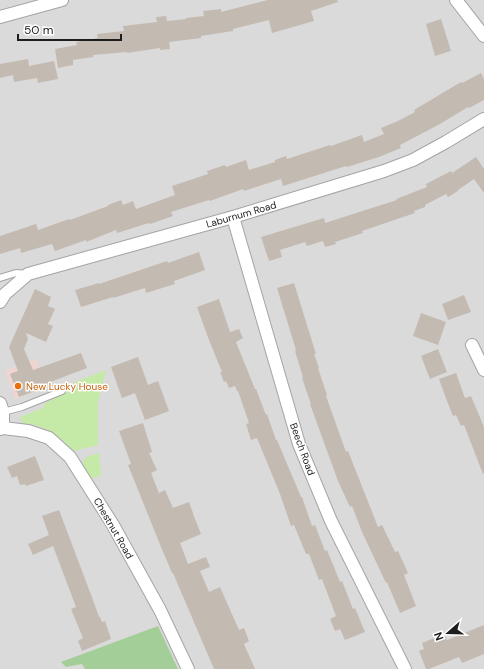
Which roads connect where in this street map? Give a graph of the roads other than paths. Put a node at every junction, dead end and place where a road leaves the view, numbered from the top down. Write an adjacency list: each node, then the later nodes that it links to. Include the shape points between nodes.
1 (62, 0): 3 (street)
2 (456, 0): 4 (street)
3 (0, 17)
4 (484, 36)
5 (484, 119): 6 (street, Laburnum Road, via 413,160)
6 (233, 217): 7 (street, Laburnum Road); 16 (street, Beech Road, via 299,444 331,522)
7 (28, 274): 8 (lane, via 16,273); 9 (street, Laburnum Road, via 5,294)
8 (0, 278)
9 (0, 302)
10 (472, 345): 11 (street)
11 (484, 370)
12 (62, 392): 13 (lane, via 22,407)
13 (2, 408): 14 (street)
14 (1, 429): 15 (street, Chestnut Road, via 28,431 49,438 70,457 113,525 160,610)
15 (188, 669)
16 (405, 669)

